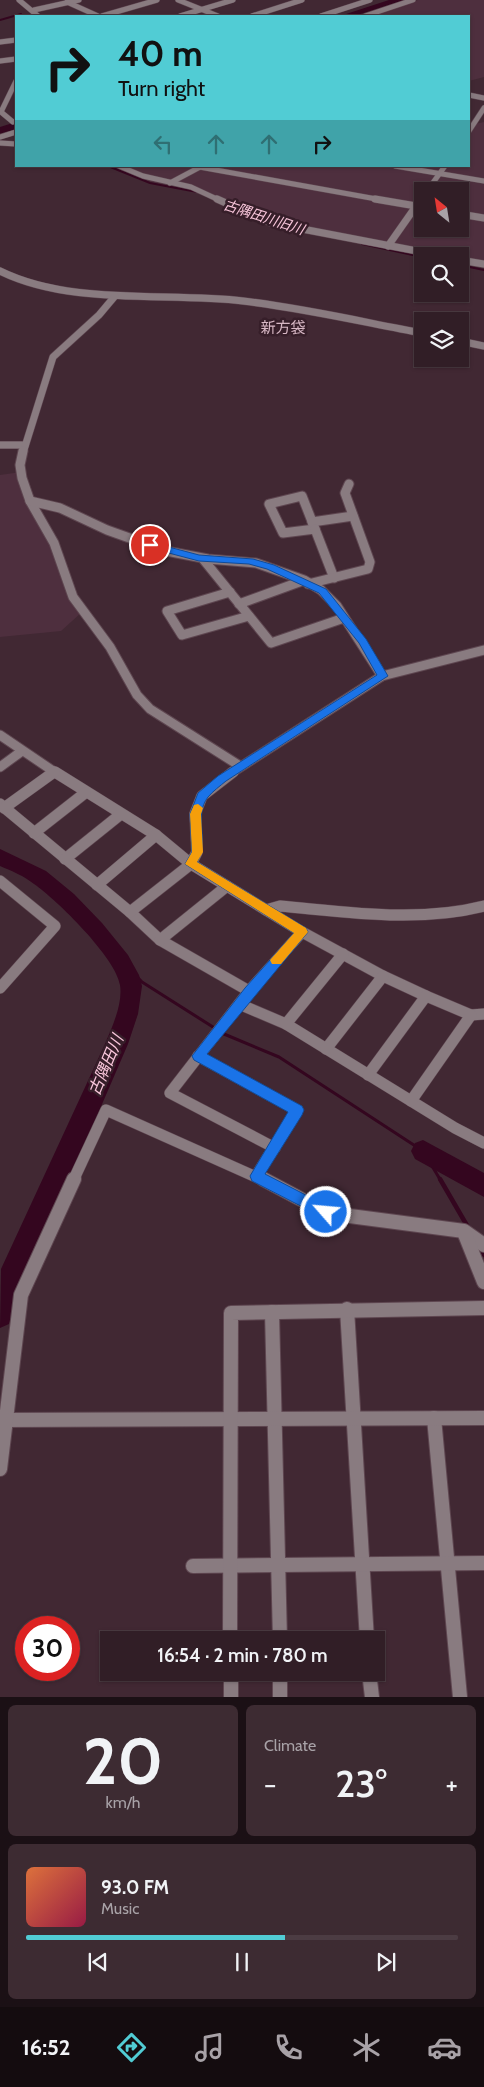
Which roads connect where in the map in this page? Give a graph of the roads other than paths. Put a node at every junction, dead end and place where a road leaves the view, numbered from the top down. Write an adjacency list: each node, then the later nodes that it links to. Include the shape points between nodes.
1 (19, 0): 13 (street)
2 (62, 0): 11 (street)
3 (79, 0): 11 (street)
4 (157, 0): 17 (street)
5 (178, 0): 14 (street)
6 (233, 0): 14 (street)
7 (302, 0): 20 (street)
8 (343, 0): 12 (street)
9 (370, 0): 12 (street)
10 (413, 0): 22 (street)
11 (68, 3): 13 (street); 16 (street)
12 (356, 5): 21 (street)
13 (34, 10): 15 (street)
14 (202, 10): 18 (street); 19 (street)
15 (38, 15)
16 (96, 15)
17 (105, 15)
18 (184, 15)
19 (215, 15)
20 (255, 15)
21 (324, 15)
22 (368, 15)
23 (15, 40): 24 (street)
24 (0, 42)
25 (15, 59): 26 (street)
26 (0, 61)
27 (15, 83): 31 (street, via 1,112)
28 (470, 95): 29 (street)
29 (484, 98)
30 (484, 108): 32 (street)
31 (15, 121)
32 (471, 123)
33 (15, 132): 34 (street)
34 (0, 137)
35 (0, 143): 36 (street)
36 (15, 144)
37 (121, 167): 44 (street)
38 (197, 167): 44 (street); 45 (street)
39 (402, 167): 41 (street)
40 (444, 167): 41 (street)
41 (440, 173): 42 (street); 43 (street)
42 (484, 181)
43 (434, 182)
44 (170, 183): 49 (street, via 191,187 271,223)
45 (414, 205)
46 (414, 212): 49 (street)
47 (469, 216): 48 (street)
48 (484, 218)
49 (388, 246): 50 (street)
50 (414, 251)
51 (469, 262): 52 (street)
52 (484, 264)
53 (0, 271): 54 (street, via 65,290)
54 (115, 296): 55 (street, via 216,297); 59 (street, via 54,356)
55 (414, 332)
56 (469, 342): 57 (street)
57 (484, 346)
58 (0, 445): 59 (street)
59 (25, 445): 61 (street, via 21,472)
60 (349, 484): 62 (street, via 345,493)
61 (30, 501): 64 (street, via 53,504 133,540); 75 (street, via 54,543 73,597 110,647 138,695 150,709)
62 (353, 516): 63 (street); 65 (street, via 370,562 368,569)
63 (314, 525): 63 (street, via 302,496 269,504 283,533); 65 (street)
64 (203, 559): 66 (street, via 250,561); 67 (street)
65 (334, 578): 66 (street)
66 (305, 582): 68 (street); 70 (street, via 322,591)
67 (230, 592): 68 (street); 69 (street, via 167,611 182,635)
68 (239, 604): 69 (street)
69 (249, 616): 70 (street, via 271,643)
70 (344, 618): 72 (street, via 363,641)
71 (484, 650): 72 (street)
72 (382, 676): 75 (street)
73 (0, 734): 74 (street)
74 (22, 751): 76 (street); 77 (street)
75 (240, 766): 84 (street, via 202,796 195,814 197,852)
76 (0, 767)
77 (54, 772): 78 (street); 79 (street)
78 (85, 793): 80 (street); 81 (street)
79 (2, 806): 81 (street)
80 (121, 814): 82 (street); 83 (street)
81 (34, 833): 83 (street)
82 (156, 835): 84 (street); 86 (street)
83 (65, 859): 86 (street)
84 (191, 864): 87 (street); 90 (street)
85 (0, 881): 95 (street, via 56,926)
86 (97, 885): 90 (street)
87 (227, 886): 89 (street); 92 (street)
88 (484, 906): 89 (street, via 466,912 423,916 280,906)
89 (266, 910): 91 (street)
90 (130, 912): 92 (street)
91 (302, 932): 93 (street); 96 (street)
92 (160, 940): 96 (street)
93 (343, 954): 94 (street); 101 (street)
94 (383, 976): 97 (street); 102 (street)
95 (0, 988)
96 (249, 991): 98 (street)
97 (426, 996): 100 (street); 104 (street)
98 (239, 1004): 101 (street); 103 (street)
99 (484, 1014): 100 (street)
100 (470, 1015): 105 (street)
101 (286, 1024): 102 (street)
102 (326, 1049): 104 (street)
103 (198, 1056): 107 (street, via 297,1110); 107 (street, via 170,1092)
104 (368, 1075): 105 (street)
105 (411, 1101): 106 (street)
106 (484, 1143)
107 (275, 1148): 108 (street)
108 (256, 1176): 109 (street, via 326,1212); 120 (street, via 106,1110 21,1295)
109 (464, 1231): 110 (street); 111 (street)
110 (484, 1245)
111 (484, 1282)
112 (484, 1308): 113 (street)
113 (347, 1309): 114 (street); 119 (street)
114 (272, 1312): 115 (street); 118 (street, via 231,1313)
115 (276, 1418): 118 (street); 119 (street); 125 (street)
116 (434, 1418): 117 (street); 119 (street); 123 (street)
117 (484, 1418)
118 (231, 1419): 120 (street); 127 (street)
119 (352, 1419): 122 (street)
120 (3, 1420): 121 (street)
121 (0, 1469)
122 (362, 1562): 123 (street); 125 (street); 130 (street)
123 (446, 1563): 124 (street); 137 (street)
124 (484, 1563)
125 (278, 1565): 127 (street); 129 (street)
126 (193, 1566): 127 (street)
127 (229, 1566): 128 (street)
128 (230, 1631)
129 (280, 1631)
130 (366, 1631)
131 (231, 1681): 134 (street)
132 (280, 1681): 135 (street)
133 (370, 1681): 136 (street)
134 (231, 1697)
135 (280, 1697)
136 (372, 1697)
137 (460, 1697)

